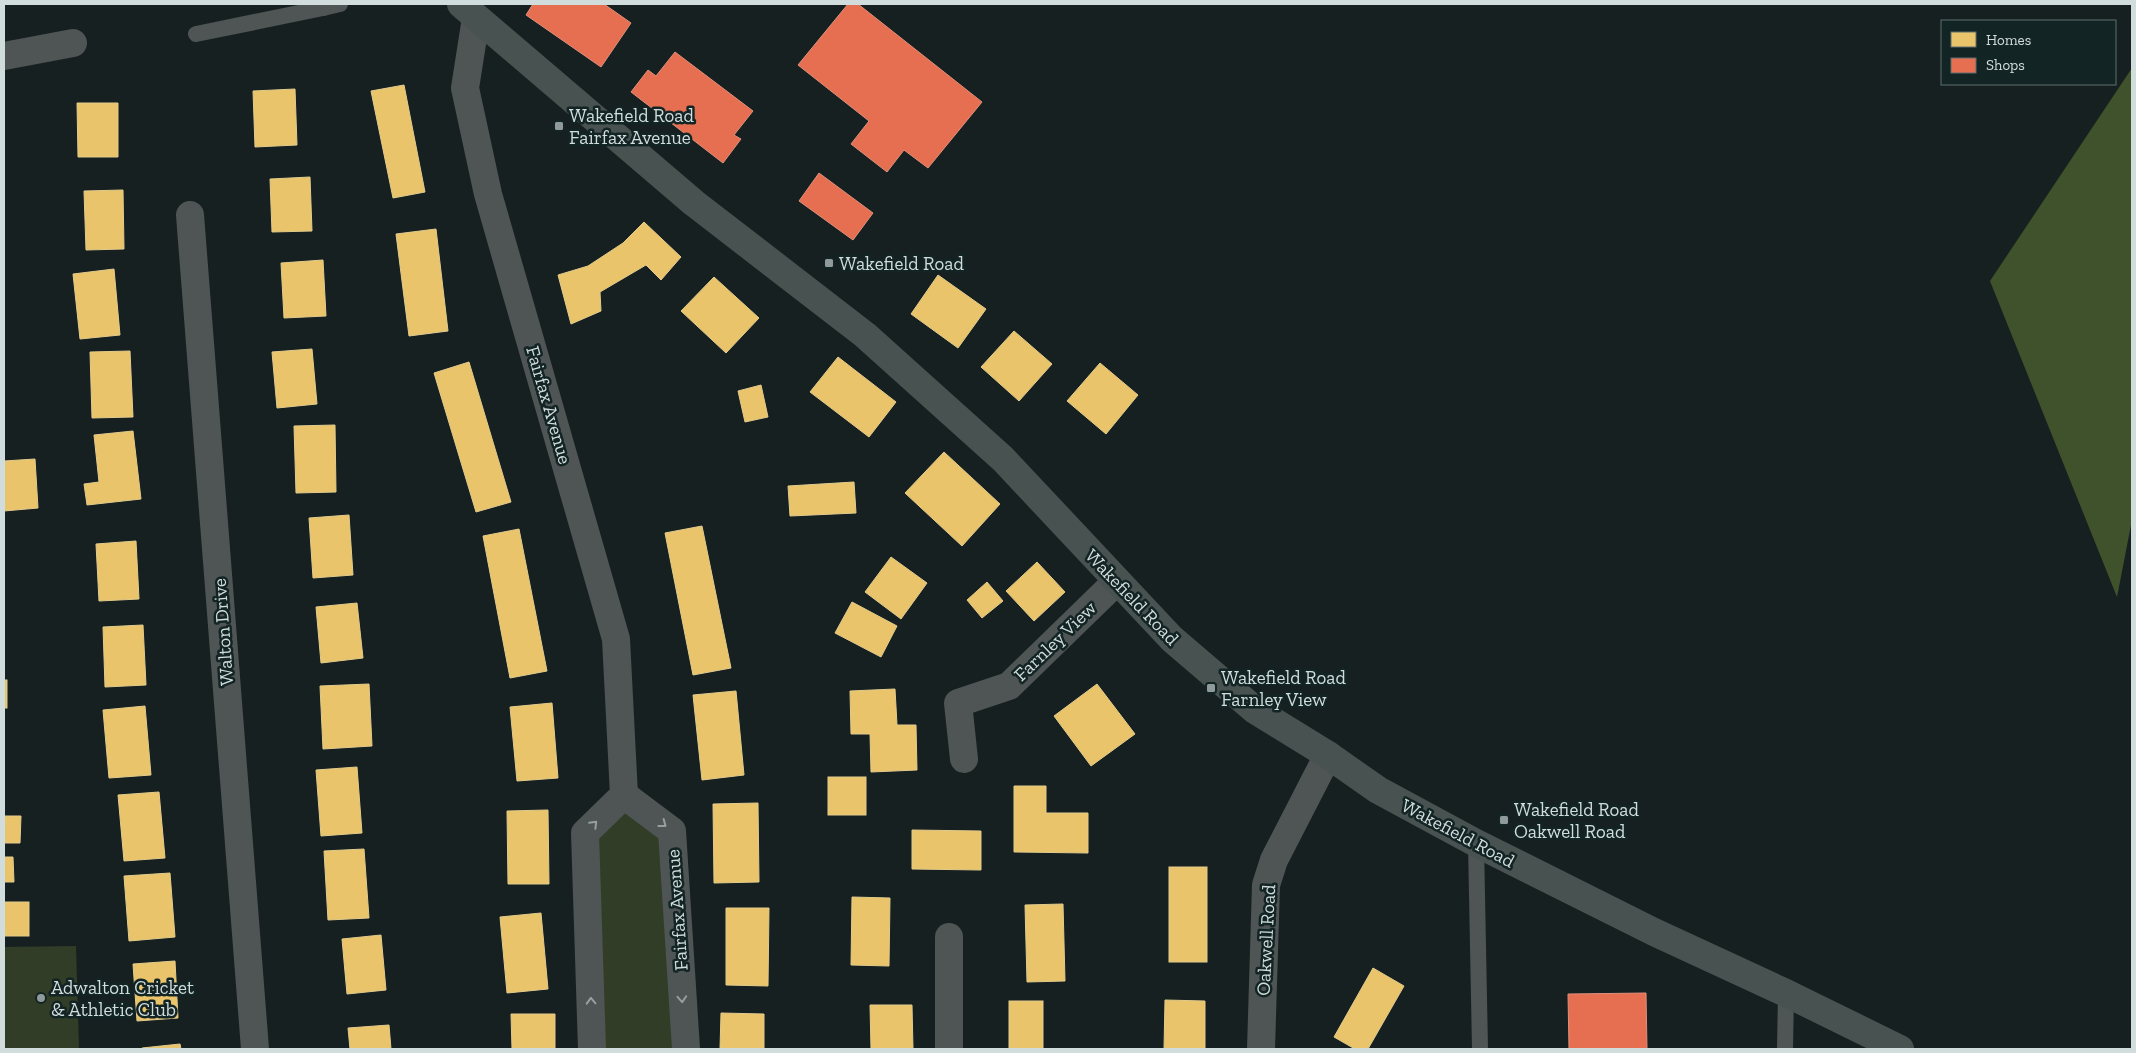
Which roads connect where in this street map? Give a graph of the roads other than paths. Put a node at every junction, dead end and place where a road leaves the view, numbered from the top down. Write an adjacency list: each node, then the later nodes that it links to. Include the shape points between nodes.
1 (340, 4): 2 (lane)
2 (319, 6): 4 (lane)
3 (469, 11): 8 (main road, Wakefield Road, via 694,203 865,335 1003,460); 11 (street, Fairfax Avenue, via 465,88 488,194 616,639)
4 (196, 34)
5 (73, 43): 6 (street)
6 (4, 56)
7 (190, 215): 15 (street, Walton Drive)
8 (1116, 582): 9 (main road, Wakefield Road, via 1172,639 1255,710); 10 (street, Farnley View, via 1009,686 958,702)
9 (1328, 756): 12 (main road, Wakefield Road, via 1378,790); 19 (street, Oakwell Road, via 1274,860 1266,886)
10 (964, 758)
11 (624, 795): 16 (street, one-way to 11, via 585,833); 17 (street, Fairfax Avenue, one-way to 17, via 672,831)
12 (1476, 843): 14 (main road, Wakefield Road, via 1654,932); 20 (lane)
13 (950, 937): 18 (street)
14 (1786, 992): 21 (lane); 22 (main road, Wakefield Road)
15 (255, 1049)
16 (592, 1049)
17 (686, 1049)
18 (950, 1049)
19 (1262, 1049)
20 (1480, 1049)
21 (1785, 1049)
22 (1900, 1049)

